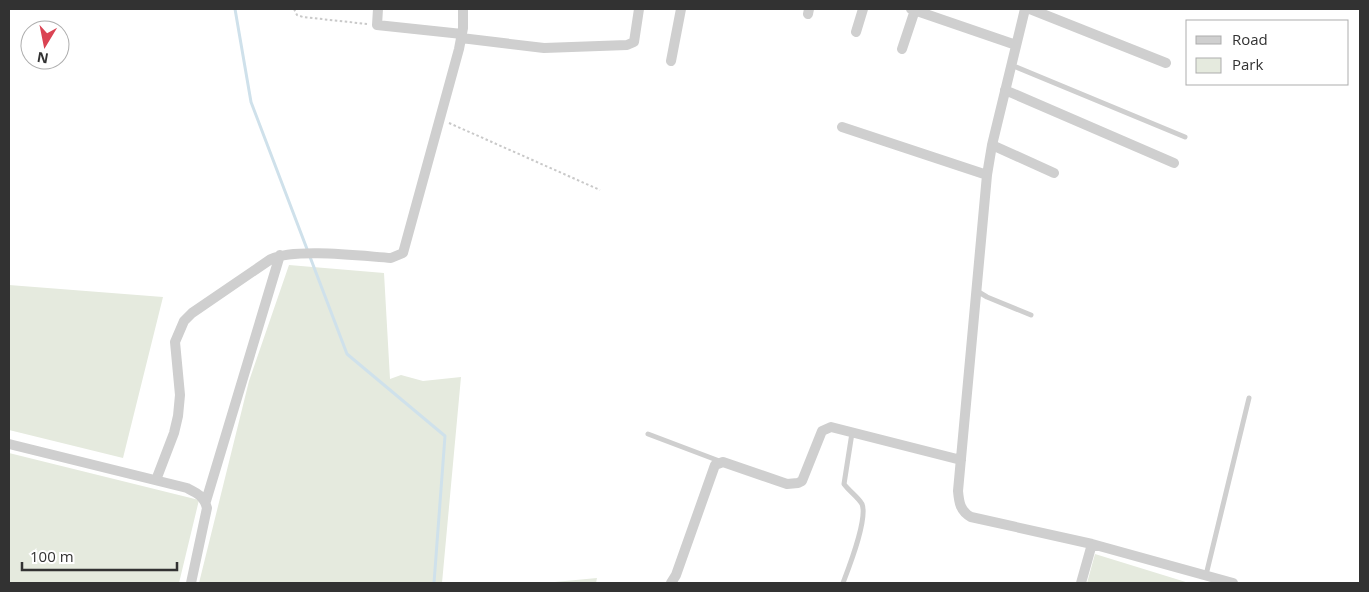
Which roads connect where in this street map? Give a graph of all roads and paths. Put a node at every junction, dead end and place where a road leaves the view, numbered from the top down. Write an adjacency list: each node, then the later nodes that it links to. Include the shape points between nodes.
1 (294, 9): 10 (path, via 303,17)
2 (378, 9): 10 (street)
3 (463, 9): 12 (street)
4 (639, 9): 12 (street, via 634,42 627,45 544,48)
5 (680, 9): 15 (street)
6 (863, 9): 11 (street)
7 (913, 9): 13 (street); 14 (street)
8 (1025, 9): 13 (street)
9 (1030, 9): 16 (street)
10 (377, 25): 12 (street)
11 (856, 32)
12 (462, 36): 19 (street)
13 (1016, 45): 17 (street)
14 (902, 49)
15 (671, 61)
16 (1166, 63)
17 (1012, 65): 18 (street); 21 (lane)
18 (1005, 90): 22 (street); 23 (street)
19 (439, 118): 26 (path); 27 (street, via 403,254 391,258)
20 (842, 127): 25 (street)
21 (1186, 137)
22 (992, 145): 24 (street); 25 (street)
23 (1174, 163)
24 (1054, 173)
25 (987, 175): 28 (street)
26 (600, 190)
27 (280, 255): 36 (street, via 184,321 175,342 180,395 178,416); 37 (street)
28 (976, 290): 29 (lane); 34 (street)
29 (1031, 315)
30 (1249, 398): 39 (lane)
31 (852, 433): 34 (street); 35 (street, via 831,427 822,431 798,484 787,484); 42 (lane, via 844,484 864,510)
32 (648, 434): 35 (lane)
33 (9, 444): 36 (street)
34 (961, 460): 38 (street, via 958,491 965,514)
35 (723, 462): 41 (street, via 715,466)
36 (156, 480): 37 (street, via 187,488)
37 (206, 501): 40 (street)
38 (1092, 544): 39 (street); 43 (street)
39 (1205, 576): 44 (street)
40 (192, 583)
41 (671, 583)
42 (843, 583)
43 (1081, 583)
44 (1232, 583)

